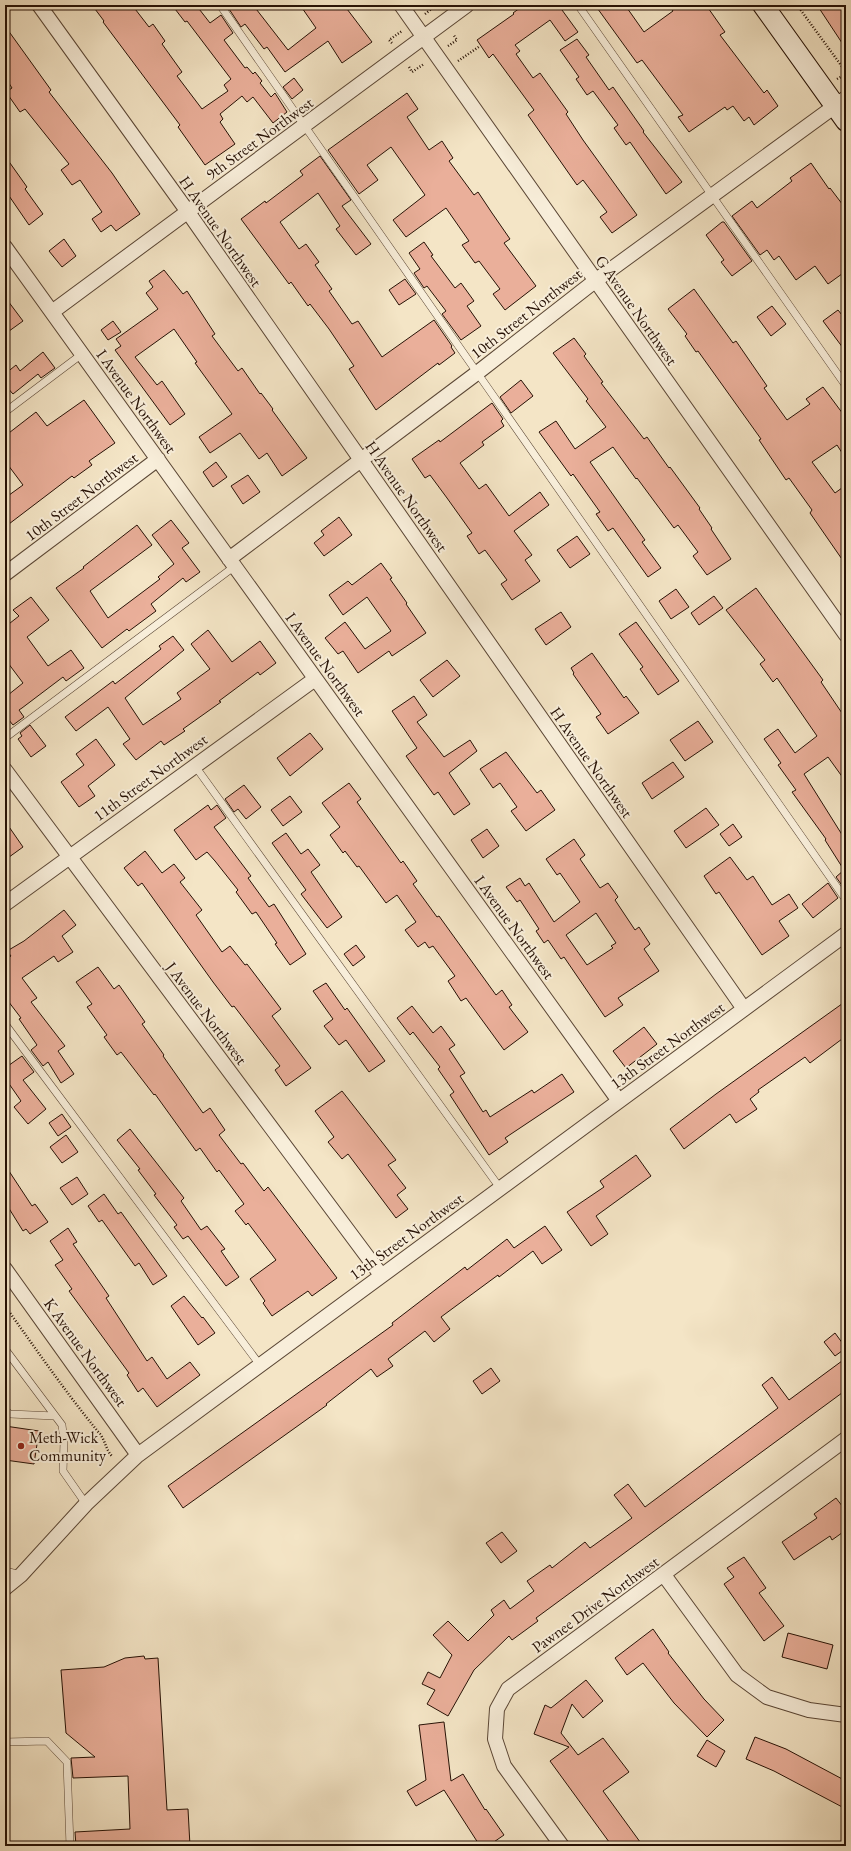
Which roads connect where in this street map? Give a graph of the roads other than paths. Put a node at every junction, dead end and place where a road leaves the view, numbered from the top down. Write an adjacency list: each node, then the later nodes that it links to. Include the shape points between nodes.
1 (39, 5): 11 (street, H Avenue Northwest)
2 (220, 5): 9 (lane)
3 (401, 5): 7 (street, G Avenue Northwest)
4 (468, 5): 7 (street, 9th Street Northwest)
5 (578, 5): 10 (lane)
6 (762, 5): 8 (main road)
7 (423, 37): 9 (street, 9th Street Northwest); 13 (street, G Avenue Northwest)
8 (843, 108): 10 (street, 10th Street Northwest)
9 (305, 126): 11 (street, 9th Street Northwest); 16 (lane)
10 (712, 196): 13 (street, 10th Street Northwest); 17 (lane)
11 (188, 212): 14 (street, 9th Street Northwest); 20 (street, H Avenue Northwest)
12 (6, 250): 14 (street, I Avenue Northwest)
13 (595, 281): 16 (street, 10th Street Northwest); 23 (street, G Avenue Northwest)
14 (52, 312): 15 (street, I Avenue Northwest)
15 (82, 354): 18 (lane); 19 (street, I Avenue Northwest)
16 (477, 373): 20 (street, 10th Street Northwest); 29 (lane)
17 (846, 386)
18 (5, 412)
19 (158, 459): 21 (street, I Avenue Northwest); 22 (street, 10th Street Northwest)
20 (361, 460): 21 (street, 10th Street Northwest); 32 (street, H Avenue Northwest)
21 (232, 562): 24 (street, I Avenue Northwest); 25 (lane)
22 (5, 574)
23 (846, 635)
24 (315, 678): 26 (street, 11th Street Northwest); 34 (street, I Avenue Northwest)
25 (5, 738)
26 (195, 766): 28 (street, 11th Street Northwest); 35 (lane)
27 (5, 770): 28 (street, J Avenue Northwest)
28 (69, 856): 30 (street, 11th Street Northwest); 37 (street, J Avenue Northwest)
29 (846, 900)
30 (5, 904)
31 (846, 934): 32 (street, 13th Street Northwest)
32 (744, 1009): 34 (street, 13th Street Northwest)
33 (5, 1024): 39 (lane)
34 (619, 1101): 35 (street, 13th Street Northwest)
35 (500, 1188): 37 (street, 13th Street Northwest)
36 (5, 1269): 43 (street, K Avenue Northwest)
37 (381, 1275): 39 (street, 13th Street Northwest)
38 (5, 1349): 41 (lane)
39 (260, 1365): 43 (street, 13th Street Northwest)
40 (5, 1411): 41 (lane, via 10,1414)
41 (55, 1416): 44 (lane, via 62,1425 63,1470)
42 (846, 1439): 47 (street, Pawnee Drive Northwest)
43 (138, 1455): 44 (street, 13th Street Northwest)
44 (86, 1504): 46 (street, 13th Street Northwest)
45 (5, 1571): 46 (lane)
46 (21, 1575): 48 (street, 13th Street Northwest)
47 (664, 1575): 49 (street, via 737,1675 767,1697 809,1710); 52 (street, Pawnee Drive Northwest, via 508,1689 497,1709 495,1740 504,1766)
48 (5, 1588)
49 (846, 1715)
50 (5, 1742): 51 (lane, via 47,1741 67,1762)
51 (70, 1846)
52 (562, 1846)

